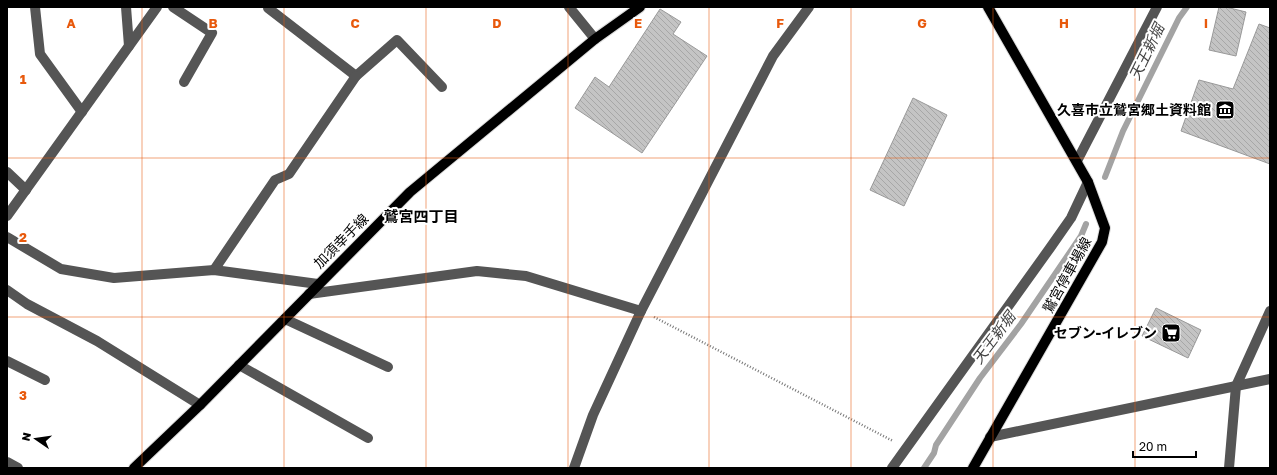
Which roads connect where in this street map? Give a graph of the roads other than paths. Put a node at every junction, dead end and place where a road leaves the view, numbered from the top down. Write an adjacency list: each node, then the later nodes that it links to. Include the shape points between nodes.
1 (35, 7): 16 (street, via 40,54)
2 (126, 7): 12 (street)
3 (157, 7): 12 (street)
4 (173, 7): 14 (street, via 212,33)
5 (269, 7): 13 (street)
6 (569, 7): 11 (street)
7 (640, 7): 11 (main road, 加須幸手線)
8 (809, 7): 27 (street, via 773,56)
9 (988, 7): 17 (main road, 鷲宮停車場線)
10 (1157, 7): 17 (street)
11 (595, 39): 24 (main road, 加須幸手線, via 410,192)
12 (129, 46): 16 (street)
13 (356, 76): 15 (street, via 396,40); 23 (street, via 289,174 275,180)
14 (184, 82)
15 (442, 87)
16 (82, 112): 20 (street)
17 (1077, 161): 19 (main road, 鷲宮停車場線)
18 (7, 172): 20 (street)
19 (1088, 182): 37 (main road, 鷲宮停車場線, via 1105,228 1102,242); 43 (street, via 1071,218)
20 (26, 190): 21 (street)
21 (7, 216)
22 (7, 237): 23 (street, via 61,269 114,278)
23 (214, 270): 24 (street)
24 (318, 284): 26 (main road, 加須幸手線)
25 (7, 290): 36 (street, via 27,304 97,341)
26 (309, 294): 27 (street, via 477,270 526,276); 29 (main road, 加須幸手線)
27 (641, 311): 42 (street, via 593,415)
28 (1270, 311): 35 (street)
29 (285, 319): 31 (main road, 加須幸手線); 32 (street)
30 (7, 361): 34 (street)
31 (239, 365): 36 (main road, 加須幸手線); 38 (street)
32 (388, 367)
33 (1270, 379): 35 (street)
34 (45, 380)
35 (1236, 386): 37 (street); 45 (street)
36 (200, 405): 41 (main road, 加須幸手線)
37 (990, 437): 44 (main road, 鷲宮停車場線)
38 (368, 438)
39 (7, 462): 40 (street)
40 (18, 468)
41 (134, 468)
42 (574, 468)
43 (892, 468)
44 (973, 468)
45 (1229, 468)

